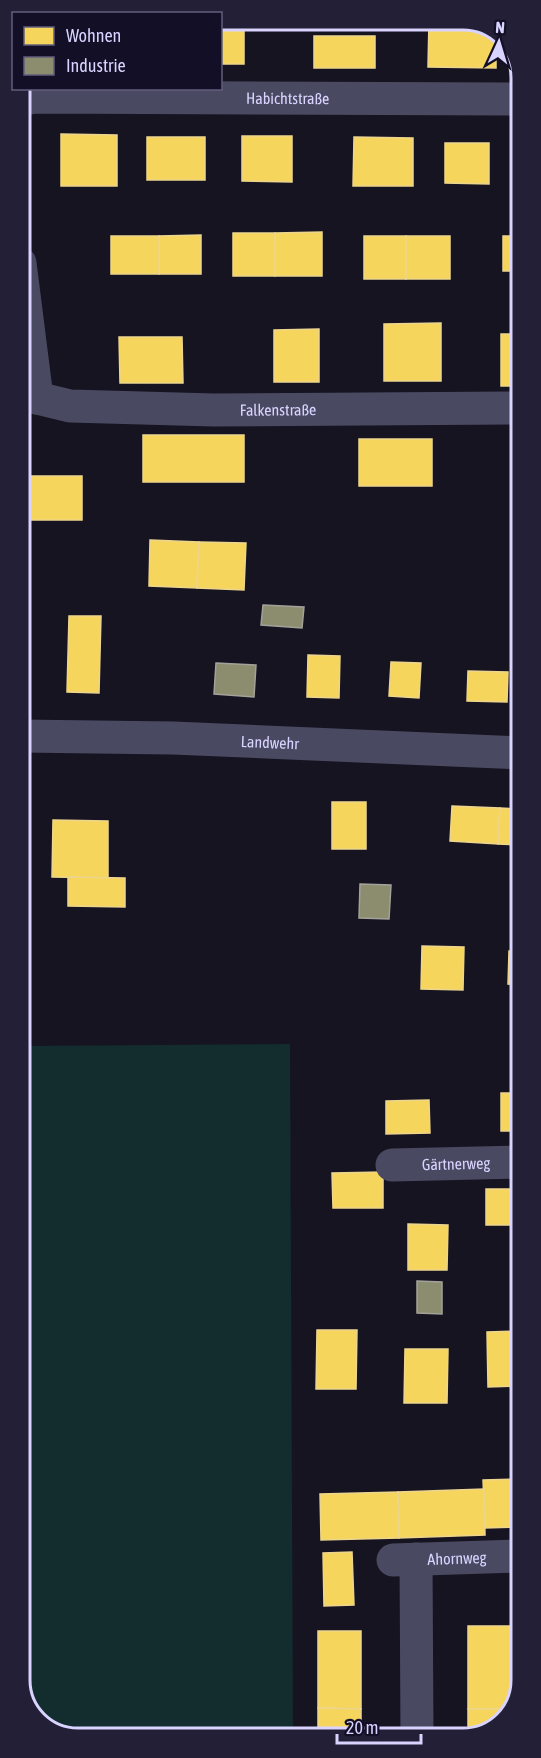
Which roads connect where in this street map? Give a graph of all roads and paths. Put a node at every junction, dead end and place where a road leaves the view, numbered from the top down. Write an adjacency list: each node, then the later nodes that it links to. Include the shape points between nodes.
1 (30, 99): 2 (street, Habichtstraße)
2 (511, 99)
3 (30, 402): 4 (street, Falkenstraße, via 214,410)
4 (511, 408)
5 (30, 736): 6 (street, Landwehr, via 173,738)
6 (511, 753)
7 (511, 1162): 8 (street, Gärtnerweg)
8 (392, 1165)
9 (511, 1556): 10 (street, Ahornweg, via 404,1559)
10 (416, 1728)

